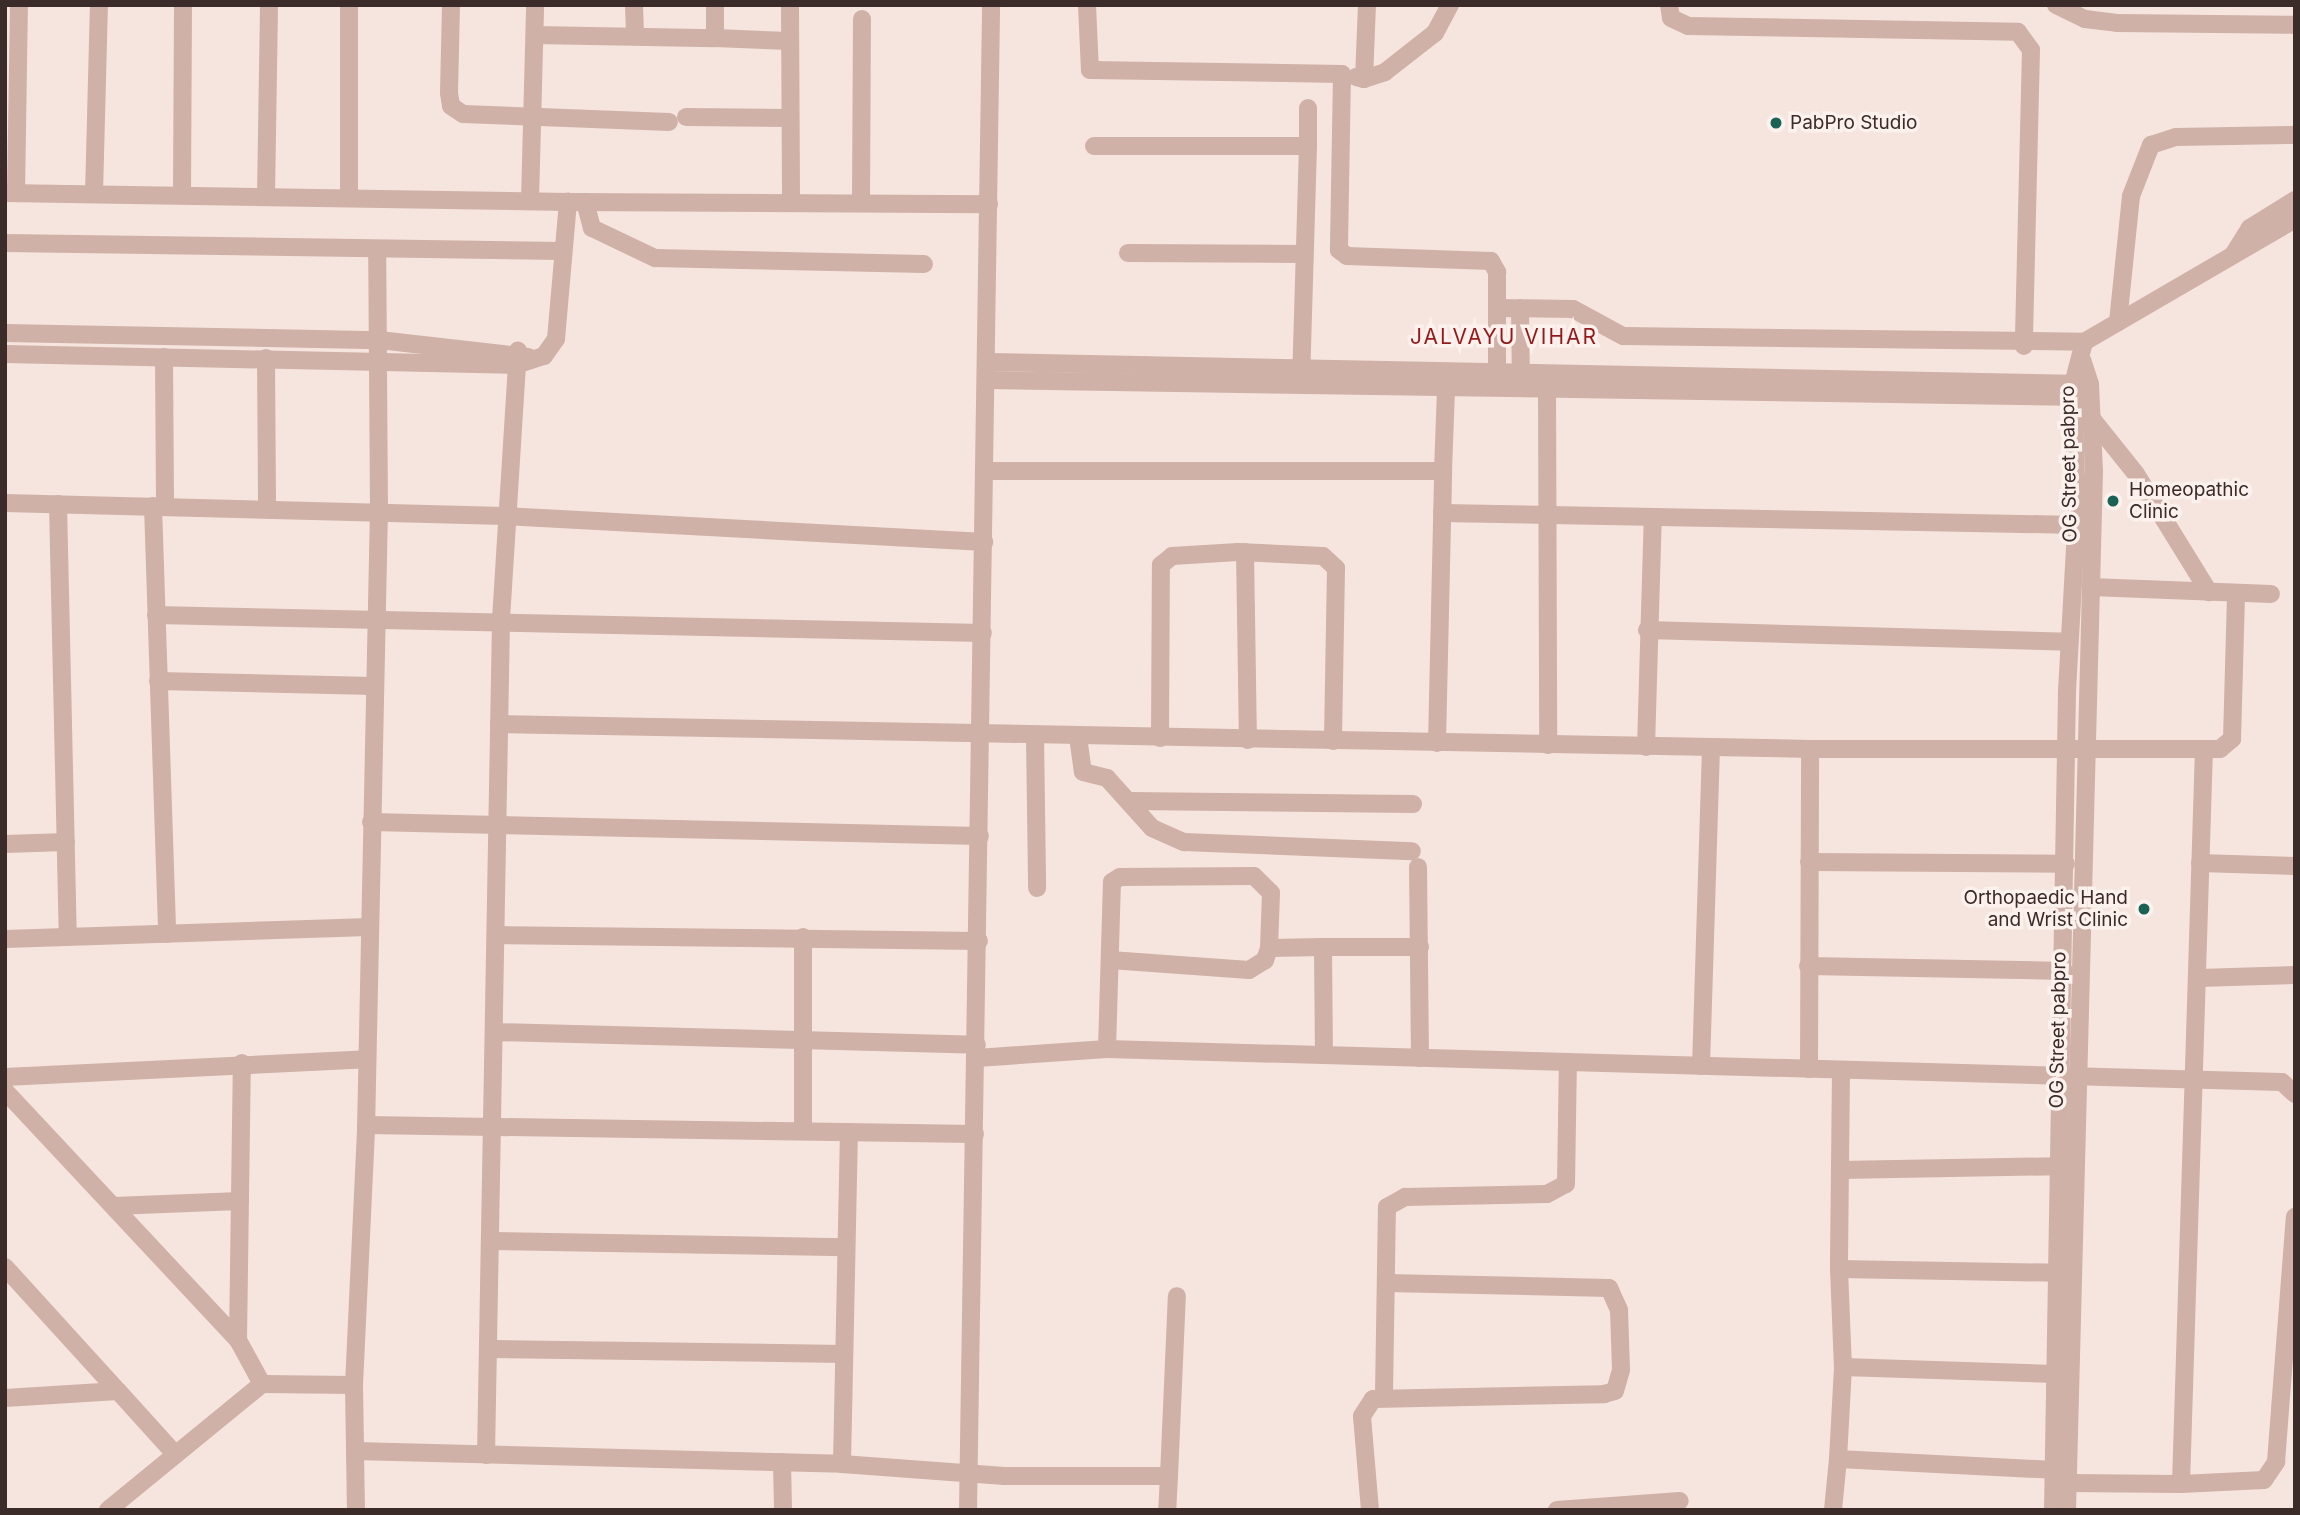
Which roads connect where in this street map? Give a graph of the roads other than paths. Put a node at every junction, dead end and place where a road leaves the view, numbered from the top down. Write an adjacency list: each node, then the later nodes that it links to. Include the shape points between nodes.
1 (19, 5): 31 (street)
2 (99, 5): 32 (street)
3 (183, 5): 33 (street)
4 (269, 5): 34 (street)
5 (349, 5): 35 (street)
6 (450, 5): 27 (street, via 451,106 463,114)
7 (535, 5): 19 (street)
8 (635, 5): 20 (street)
9 (715, 5): 21 (street)
10 (790, 5): 22 (street)
11 (991, 5): 41 (street)
12 (1087, 5): 23 (street, via 1090,70)
13 (1367, 5): 24 (street)
14 (1450, 5): 24 (street, via 1435,33 1385,72)
15 (1668, 5): 55 (street, via 1671,18 1688,26 2018,32 2031,50)
16 (2056, 5): 18 (street, via 2085,19 2117,23)
17 (862, 19): 40 (street)
18 (2295, 25)
19 (535, 35): 20 (street); 27 (street)
20 (635, 35): 21 (street)
21 (715, 38): 22 (street)
22 (790, 41): 26 (street)
23 (1342, 74): 24 (street); 50 (street, via 1339,250 1347,256 1491,261)
24 (1364, 79)
25 (1308, 108): 30 (street)
26 (790, 118): 27 (street); 39 (street)
27 (532, 119): 37 (street)
28 (2295, 135): 52 (street, via 2176,137 2151,145 2131,197)
29 (1094, 146): 30 (street)
30 (1308, 146): 47 (street)
31 (11, 193): 32 (street)
32 (94, 194): 33 (street)
33 (181, 195): 34 (street)
34 (266, 197): 35 (street)
35 (349, 198): 37 (street)
36 (2295, 200): 48 (street, via 2250,228)
37 (530, 201): 38 (street)
38 (576, 202): 39 (street); 45 (street); 49 (street, via 592,228 655,258)
39 (791, 202): 40 (street)
40 (861, 203): 41 (street)
41 (989, 204): 62 (street)
42 (2295, 219): 48 (street)
43 (5, 243): 44 (street)
44 (377, 249): 45 (street); 54 (street)
45 (562, 251): 60 (street, via 552,351)
46 (1128, 253): 47 (street)
47 (1303, 254): 63 (street)
48 (2233, 255): 52 (street)
49 (924, 264)
50 (1498, 308): 51 (street); 65 (street)
51 (1520, 308): 55 (street, via 1584,312 1623,336); 66 (street)
52 (2118, 322): 56 (street)
53 (5, 332): 54 (street)
54 (379, 340): 60 (street); 61 (street)
55 (2024, 346): 56 (street)
56 (2083, 351): 69 (street, OG Street pabpro)
57 (5, 354): 58 (street)
58 (164, 357): 59 (street); 75 (street)
59 (266, 358): 61 (street); 76 (street)
60 (522, 359): 61 (street); 80 (street)
61 (379, 360): 77 (street)
62 (988, 362): 63 (street); 64 (street)
63 (1301, 377): 64 (street); 65 (street); 68 (street)
64 (987, 380): 71 (street)
65 (1497, 380): 66 (street); 68 (street)
66 (1521, 380): 67 (street); 69 (street)
67 (1547, 387): 69 (street); 79 (street)
68 (1446, 388): 72 (street)
69 (2082, 390): 70 (street, OG Street pabpro); 82 (street, OG Street pabpro)
70 (2092, 419): 85 (street, OG Street pabpro); 86 (street, via 2136,474)
71 (986, 471): 72 (street); 83 (street)
72 (1443, 471): 78 (street)
73 (5, 503): 74 (street)
74 (58, 504): 75 (street); 117 (street)
75 (159, 506): 76 (street); 89 (street)
76 (267, 508): 77 (street)
77 (379, 511): 80 (street); 90 (street)
78 (1442, 513): 79 (street); 104 (street)
79 (1547, 515): 81 (street); 105 (street)
80 (505, 516): 83 (street); 91 (street)
81 (1653, 517): 82 (street); 92 (street)
82 (2077, 525): 94 (street, OG Street pabpro)
83 (985, 541): 93 (street)
84 (1245, 552): 101 (street, via 1171,556 1161,565); 102 (street); 103 (street, via 1323,556 1336,568)
85 (2091, 587): 86 (street); 109 (street, OG Street pabpro)
86 (2209, 592): 87 (street)
87 (2236, 593): 88 (street); 111 (street, via 2231,739 2220,749)
88 (2271, 594)
89 (156, 615): 90 (street); 95 (street)
90 (373, 616): 91 (street); 96 (street)
91 (501, 619): 93 (street); 97 (street)
92 (1647, 630): 94 (street); 106 (street)
93 (983, 633): 98 (street)
94 (2070, 642): 108 (street, OG Street pabpro)
95 (158, 681): 96 (street); 125 (street)
96 (374, 686): 114 (street)
97 (499, 724): 98 (street); 115 (street)
98 (982, 735): 99 (street); 116 (street)
99 (1035, 736): 100 (street); 123 (street)
100 (1078, 737): 101 (street); 112 (street, via 1080,768 1107,778)
101 (1160, 738): 102 (street)
102 (1248, 740): 103 (street)
103 (1332, 741): 104 (street)
104 (1437, 743): 105 (street)
105 (1548, 745): 106 (street)
106 (1646, 747): 107 (street)
107 (1711, 748): 110 (street); 148 (street)
108 (2067, 748): 109 (street); 110 (street); 121 (street, OG Street pabpro)
109 (2086, 748): 111 (street); 153 (street, OG Street pabpro)
110 (1810, 749): 119 (street)
111 (2204, 750): 120 (street)
112 (1128, 801): 113 (street); 132 (street, via 1152,828 1184,842 1415,859)
113 (1413, 804)
114 (371, 822): 115 (street); 124 (street)
115 (498, 827): 116 (street); 126 (street)
116 (980, 836): 130 (street)
117 (66, 842): 118 (street); 127 (street)
118 (5, 844)
119 (1809, 862): 121 (street); 135 (street)
120 (2200, 863): 122 (street); 138 (street)
121 (2066, 864): 136 (street, OG Street pabpro)
122 (2295, 866)
123 (1037, 888)
124 (369, 927): 125 (street); 145 (street)
125 (167, 934): 127 (street)
126 (497, 935): 128 (street); 139 (street)
127 (68, 937): 129 (street)
128 (803, 937): 130 (street); 140 (street)
129 (5, 940)
130 (979, 941): 142 (street)
131 (1323, 947): 132 (street); 133 (street); 143 (street)
132 (1420, 947): 144 (street)
133 (1269, 948): 134 (street, via 1265,960 1249,970); 134 (street, via 1271,893 1254,876 1120,877 1108,894)
134 (1110, 960): 141 (street)
135 (1808, 966): 136 (street); 149 (street)
136 (2064, 971): 151 (street, OG Street pabpro)
137 (2295, 975): 138 (street)
138 (2199, 978): 154 (street)
139 (494, 1032): 140 (street); 158 (street)
140 (802, 1041): 142 (street); 159 (street)
141 (1107, 1049): 142 (street); 143 (street)
142 (977, 1051): 161 (street)
143 (1324, 1055): 144 (street)
144 (1420, 1058): 146 (street)
145 (367, 1059): 147 (street); 157 (street)
146 (1568, 1062): 148 (street); 172 (street, via 1566,1184 1547,1194 1390,1201)
147 (242, 1063): 152 (street); 164 (street)
148 (1701, 1066): 149 (street)
149 (1809, 1069): 150 (street)
150 (1841, 1070): 151 (street); 163 (street)
151 (2060, 1076): 153 (street); 162 (street, OG Street pabpro)
152 (5, 1077)
153 (2080, 1077): 154 (street); 193 (street, OG Street pabpro)
154 (2197, 1084): 156 (street, via 2282,1082); 194 (street)
155 (5, 1091): 165 (street)
156 (2295, 1094)
157 (366, 1125): 158 (street); 180 (street)
158 (492, 1127): 159 (street); 167 (street)
159 (803, 1131): 160 (street)
160 (849, 1132): 161 (street); 168 (street)
161 (975, 1134): 191 (street)
162 (2059, 1166): 163 (street); 171 (street, OG Street pabpro)
163 (1840, 1170): 170 (street)
164 (240, 1201): 165 (street); 174 (street)
165 (114, 1206): 174 (street)
166 (2295, 1217): 194 (street, via 2276,1462 2264,1480)
167 (490, 1241): 168 (street); 175 (street)
168 (846, 1247): 176 (street)
169 (5, 1267): 181 (street)
170 (1839, 1269): 171 (street); 177 (street)
171 (2058, 1273): 178 (street, OG Street pabpro)
172 (1387, 1283): 182 (street); 182 (street, via 1609,1289 1619,1310 1621,1370 1615,1391 1604,1394)
173 (1177, 1296): 192 (street)
174 (239, 1340): 179 (street)
175 (488, 1349): 176 (street); 186 (street)
176 (844, 1354): 189 (street)
177 (1843, 1367): 178 (street); 187 (street)
178 (2055, 1374): 190 (street, OG Street pabpro)
179 (262, 1384): 180 (street); 185 (street)
180 (354, 1385): 184 (street)
181 (118, 1391): 183 (street); 185 (street)
182 (1384, 1395): 201 (street, via 1367,1403 1362,1416)
183 (5, 1398)
184 (355, 1451): 186 (street); 197 (street)
185 (175, 1454): 196 (street)
186 (486, 1455): 188 (street)
187 (1838, 1459): 190 (street); 203 (street)
188 (782, 1462): 189 (street); 198 (street)
189 (842, 1464): 191 (street)
190 (2053, 1470): 204 (street, OG Street pabpro)
191 (968, 1473): 192 (street); 199 (street)
192 (1169, 1476): 200 (street)
193 (2067, 1483): 194 (street); 205 (street, OG Street pabpro)
194 (2181, 1484)
195 (1680, 1501): 202 (street)
196 (108, 1510)
197 (356, 1510)
198 (783, 1510)
199 (968, 1510)
200 (1167, 1510)
201 (1370, 1510)
202 (1557, 1510)
203 (1833, 1510)
204 (2053, 1510)
205 (2067, 1510)

